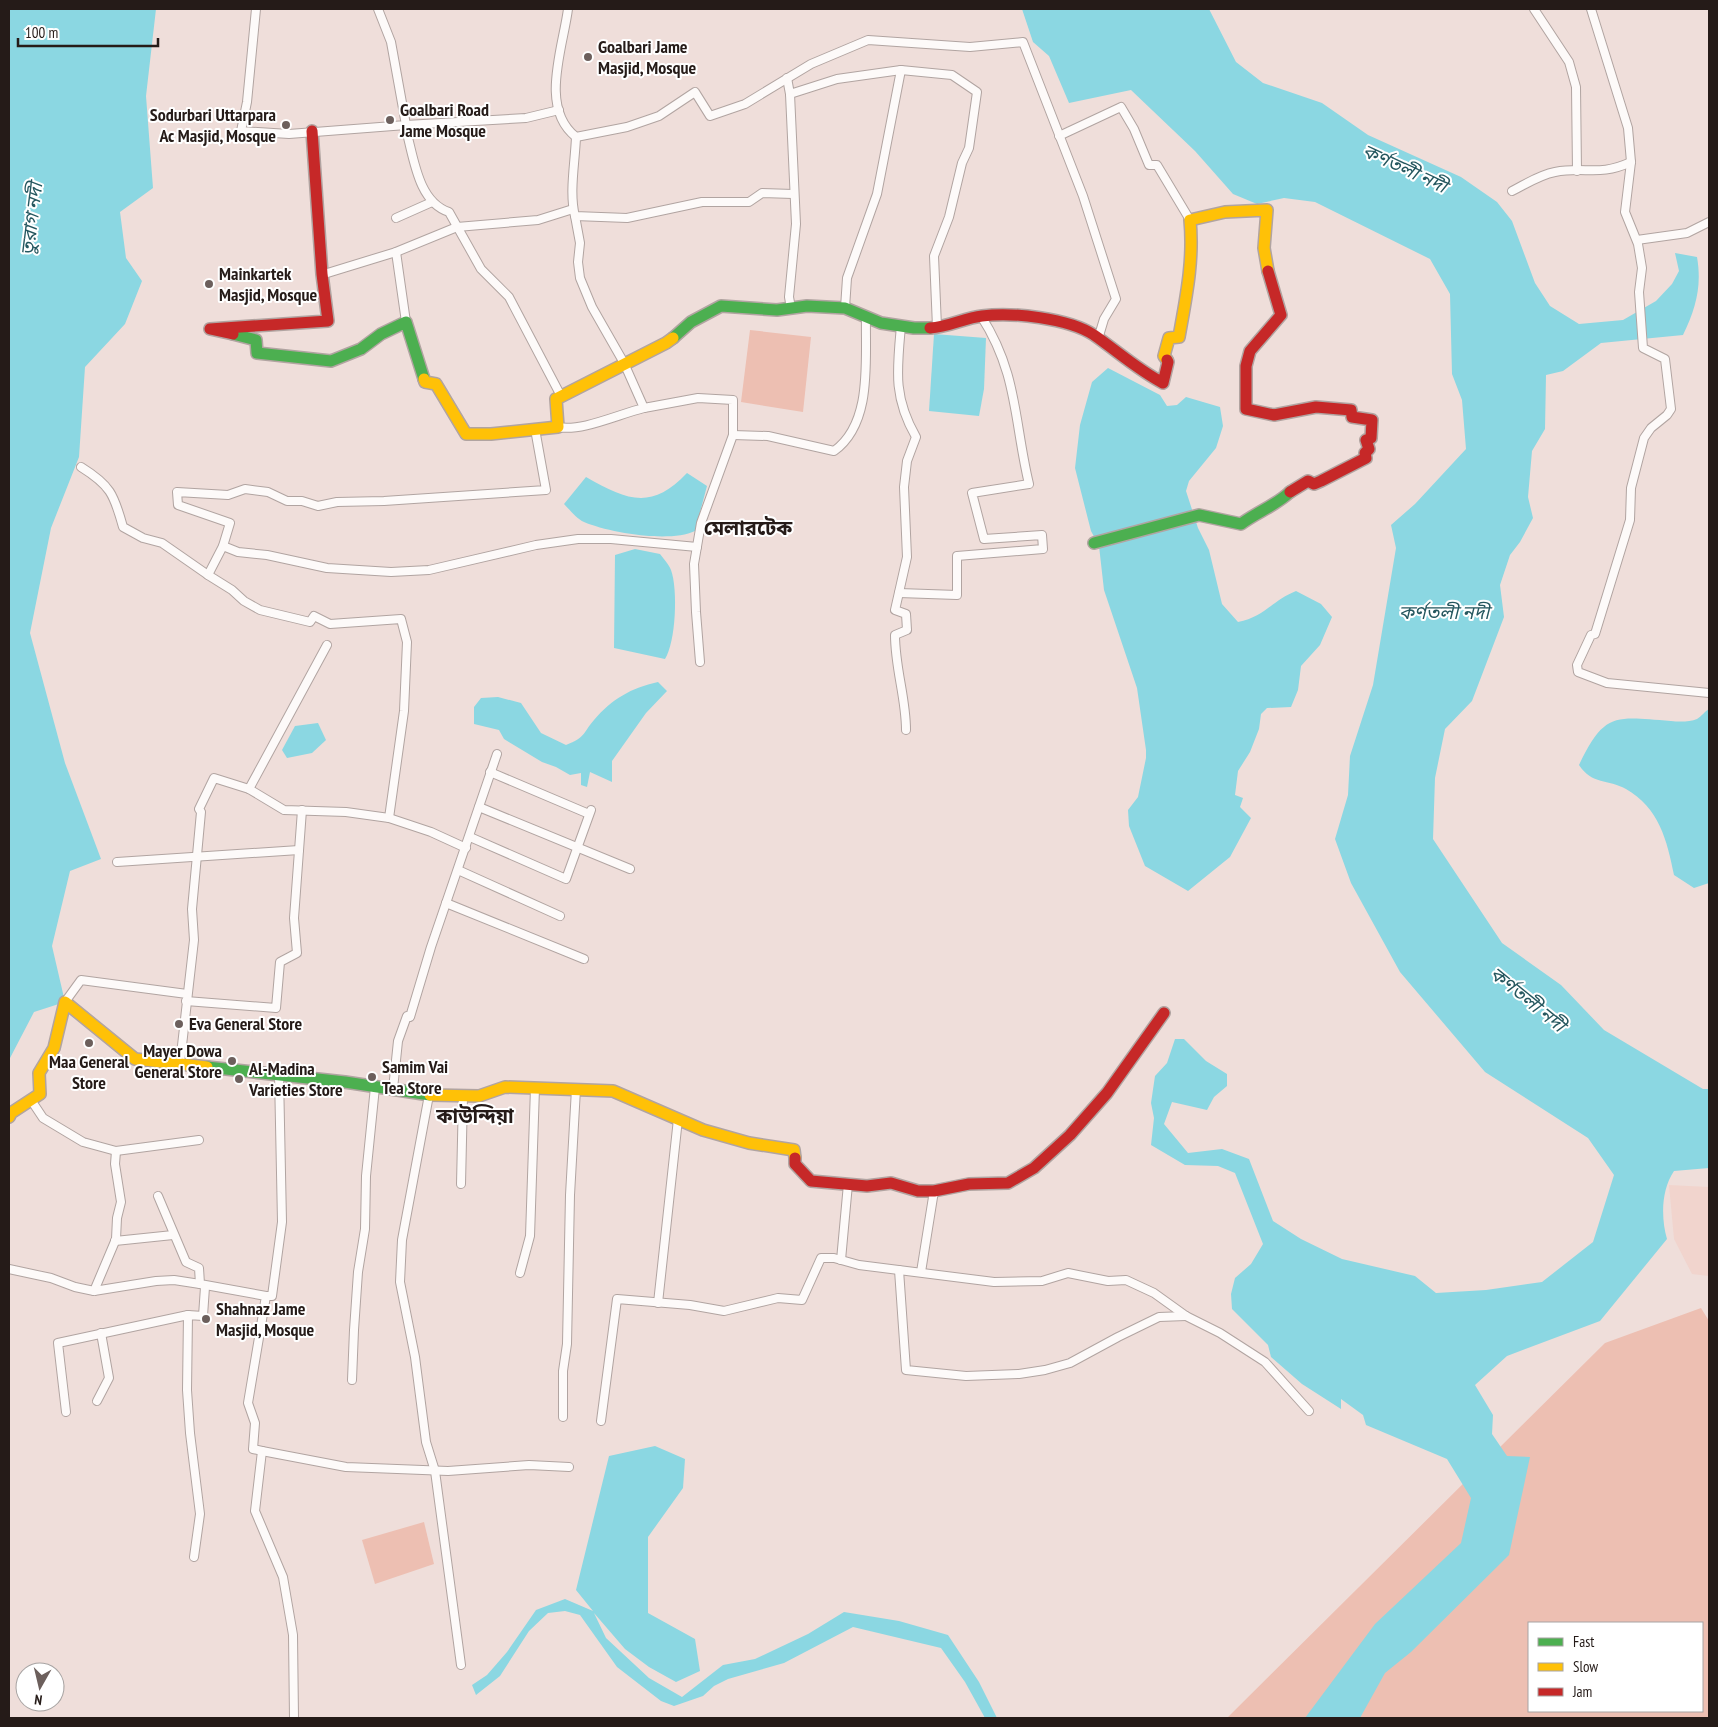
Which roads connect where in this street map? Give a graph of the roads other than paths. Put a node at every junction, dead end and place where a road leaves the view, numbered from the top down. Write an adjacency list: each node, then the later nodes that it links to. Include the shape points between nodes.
1 (256, 9): 11 (street, via 241,131 289,134)
2 (378, 9): 10 (street, via 391,42)
3 (568, 9): 9 (street, via 557,67)
4 (1534, 9): 15 (street, via 1570,62 1576,87)
5 (1591, 9): 14 (street, via 1628,128)
6 (901, 70): 8 (street, via 837,79); 28 (street, via 877,194 847,278); 33 (street, via 952,75 978,92 968,148 949,217 934,256)
7 (787, 78): 8 (street); 12 (street, via 868,40 970,46 1023,42); 13 (street, via 745,104 710,116 695,92 659,116 627,127)
8 (790, 94): 17 (street)
9 (559, 110): 10 (street, via 526,118); 13 (street, via 564,128)
10 (406, 125): 11 (street); 18 (street, via 416,173)
11 (312, 131): 26 (street, via 319,183)
12 (1059, 136): 21 (street, via 1121,107 1149,165 1157,165); 34 (street, via 1083,196 1116,299 1104,319)
13 (576, 137): 19 (street, via 571,200)
14 (1632, 162): 15 (street, via 1615,170); 24 (street, via 1626,212)
15 (1578, 171): 16 (street, via 1553,172)
16 (1512, 192)
17 (793, 194): 19 (street, via 762,193 749,202 702,202 627,218); 27 (street, via 796,224 789,296)
18 (432, 202): 20 (street); 23 (street, via 449,212)
19 (574, 213): 23 (street, via 538,220); 35 (street, via 580,244 580,278 592,307)
20 (396, 218)
21 (1190, 220): 34 (street, via 1193,240 1188,296 1179,337 1170,338 1164,356 1168,362 1163,382 1142,372); 42 (street, via 1225,212 1267,210 1264,248 1281,315 1250,350 1244,382 1246,409 1274,416 1316,407 1351,410 1351,416 1372,420 1371,438 1366,440 1369,449 1365,452 1366,458 1314,484 1308,481 1295,487 1278,503 1257,512 1241,524 1199,515)
22 (1709, 222): 24 (street, via 1687,233)
23 (457, 227): 25 (street); 36 (street, via 481,269 509,297)
24 (1637, 240): 49 (street, via 1642,268 1643,348 1665,359 1671,409 1644,438 1631,488 1630,520 1595,634 1591,635 1577,665 1578,672 1607,683)
25 (396, 252): 26 (street); 31 (street)
26 (321, 275): 31 (street, via 328,321 210,329 256,340 257,353 331,361 361,349 381,334)
27 (791, 308): 28 (street); 35 (street, via 721,306 691,322 666,343)
28 (845, 308): 30 (street)
29 (981, 316): 33 (street, via 961,324); 34 (street, via 1027,316 1065,324); 46 (street, via 995,337 1004,360 1017,406 1022,458 1029,484 972,493 984,539 1042,535 1043,549 957,556 957,595)
30 (866, 317): 32 (street); 40 (street, via 862,403 856,423 843,445 834,451 768,436)
31 (406, 322): 39 (street, via 425,382 436,384 466,434)
32 (901, 326): 33 (street); 46 (street, via 898,391 904,416 916,436 907,461 904,487 907,557)
33 (937, 327)
34 (1098, 339)
35 (624, 363): 36 (street); 37 (street)
36 (562, 396): 38 (street, via 556,399)
37 (644, 408): 38 (street, via 586,426); 40 (street, via 698,398 733,400)
38 (558, 427): 39 (street)
39 (535, 429): 43 (street, via 546,490 337,502 318,506 302,500 287,501 268,492 244,490 228,495 177,492 178,505 230,523)
40 (733, 435): 44 (street, via 701,523)
41 (81, 467): 45 (street, via 102,480 116,502 123,527 143,538 162,542)
42 (1094, 543)
43 (223, 546): 44 (street, via 238,552 326,568 391,572 429,570 536,545 578,539); 45 (street)
44 (697, 547): 48 (street, via 694,564)
45 (208, 575): 56 (street, via 260,610 310,622 314,616 330,624 401,619 407,642 404,711)
46 (899, 594): 50 (street, via 895,610 906,614 907,630 896,635 895,658 904,692)
47 (328, 645): 53 (street)
48 (700, 662)
49 (1709, 693)
50 (906, 730)
51 (497, 754): 52 (street)
52 (490, 772): 54 (street); 58 (street, via 590,812)
53 (249, 789): 55 (street, via 284,810); 61 (street, via 214,778 199,809)
54 (479, 806): 57 (street); 58 (street)
55 (302, 810): 56 (street); 60 (street)
56 (389, 818): 59 (street)
57 (470, 837): 58 (street, via 566,879); 59 (street)
58 (577, 847): 63 (street)
59 (466, 848): 64 (street)
60 (299, 850): 61 (street); 68 (street, via 294,918 297,953 280,962 276,1008)
61 (197, 857): 62 (street); 68 (street, via 192,908 194,940)
62 (117, 862)
63 (630, 869)
64 (458, 870): 65 (street); 66 (street)
65 (446, 903): 67 (street); 75 (street, via 410,1016 407,1016 398,1041)
66 (560, 916)
67 (584, 959)
68 (187, 998): 69 (street, via 81,980); 71 (street)
69 (65, 1002): 71 (street, via 135,1059); 79 (street, via 56,1046 50,1061 39,1073 40,1094)
70 (1164, 1013): 86 (street, via 1107,1093 1070,1135 1034,1168 1008,1183 969,1184)
71 (180, 1063): 72 (street)
72 (279, 1075): 73 (street); 97 (street, via 282,1222 272,1296)
73 (375, 1087): 75 (street); 102 (street)
74 (535, 1088): 76 (street); 78 (street, via 505,1087 479,1096); 94 (street, via 530,1236)
75 (393, 1090): 77 (street)
76 (576, 1090): 81 (street, via 612,1091); 106 (street)
77 (429, 1095): 78 (street); 110 (street, via 402,1240 400,1282 415,1357 426,1442)
78 (463, 1096): 84 (street)
79 (31, 1100): 80 (street); 83 (street, via 43,1118 59,1128 83,1142)
80 (9, 1117)
81 (678, 1119): 85 (street, via 749,1143 794,1150 795,1164 811,1181); 98 (street)
82 (200, 1140): 83 (street)
83 (116, 1151): 89 (street, via 121,1202)
84 (462, 1184)
85 (848, 1184): 86 (street, via 891,1183 918,1191); 90 (street)
86 (934, 1191): 93 (street)
87 (158, 1196): 88 (street)
88 (173, 1235): 89 (street); 95 (street, via 186,1262 199,1268)
89 (116, 1241): 96 (street)
90 (841, 1260): 92 (street); 98 (street, via 821,1258 802,1300 778,1298 724,1311)
91 (9, 1269): 96 (street)
92 (899, 1270): 93 (street); 100 (street, via 906,1370 966,1376 1045,1370 1070,1363 1160,1318)
93 (921, 1272): 100 (street, via 994,1282 1042,1281 1068,1273 1108,1281 1126,1280 1154,1293)
94 (520, 1273)
95 (203, 1285): 96 (street, via 174,1280); 97 (street); 99 (street, via 203,1316)
96 (94, 1291)
97 (266, 1296): 108 (street, via 248,1403 255,1423 253,1449)
98 (658, 1302): 107 (street, via 617,1299)
99 (188, 1314): 101 (street); 111 (street, via 187,1390 200,1514)
100 (1186, 1316): 104 (street, via 1265,1362)
101 (101, 1333): 103 (street, via 109,1378); 105 (street, via 58,1344)
102 (352, 1380)
103 (97, 1401)
104 (1309, 1411)
105 (66, 1412)
106 (563, 1417)
107 (601, 1421)
108 (262, 1451): 110 (street, via 346,1467); 113 (street, via 255,1511 282,1576 293,1635)
109 (569, 1467): 110 (street, via 529,1465)
110 (435, 1470): 112 (street)
111 (194, 1557)
112 (461, 1665)
113 (294, 1718)

